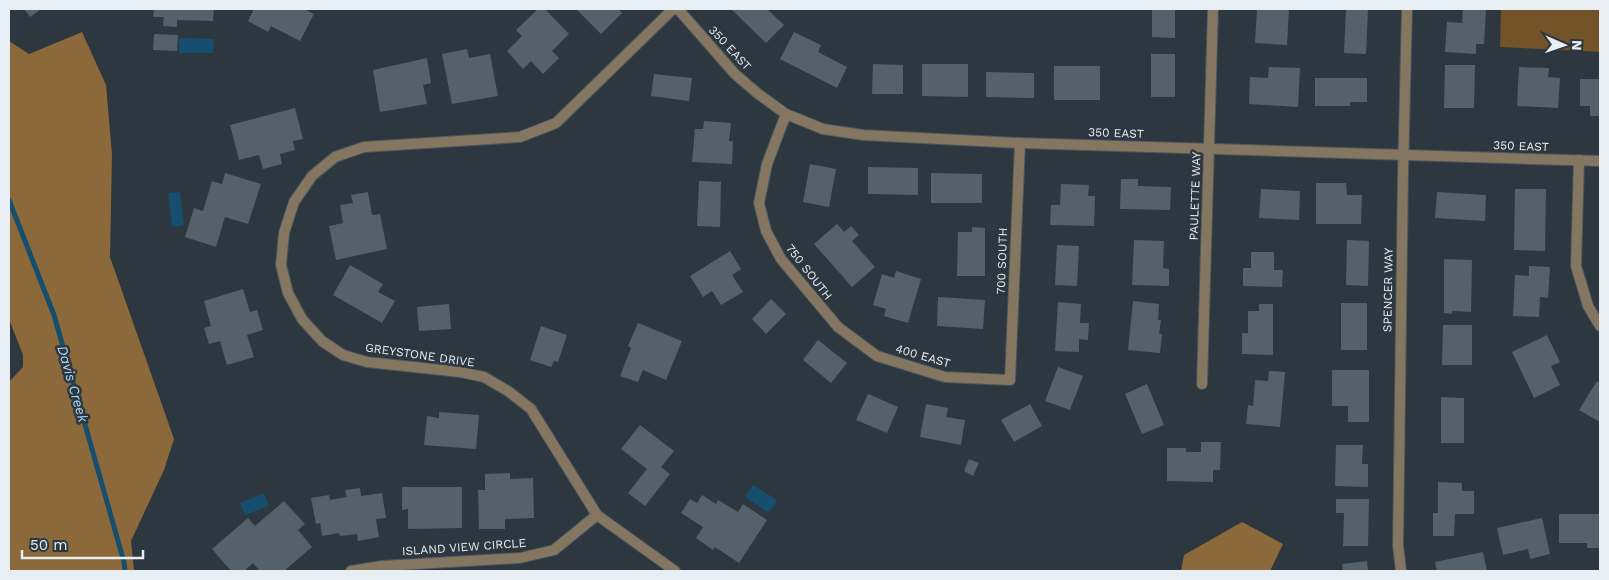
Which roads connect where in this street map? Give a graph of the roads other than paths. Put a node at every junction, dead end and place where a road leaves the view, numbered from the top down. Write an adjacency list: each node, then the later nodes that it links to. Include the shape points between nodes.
1 (673, 9): 15 (street, GREYSTONE DRIVE, via 556,123 520,137 364,147 334,157 312,176 294,202 284,233 281,265 288,294 302,319 322,342 343,356 367,362 468,373 484,377 508,391 531,409)
2 (678, 9): 5 (street, 350 EAST, via 735,74)
3 (1213, 9): 7 (street, PAULETTE WAY)
4 (1407, 9): 8 (street, SPENCER WAY)
5 (786, 114): 6 (street, 350 EAST, via 823,128 863,135); 12 (street, 750 SOUTH, via 767,164 759,203 766,232 781,259)
6 (1020, 143): 7 (street, 350 EAST); 13 (street, 700 SOUTH)
7 (1208, 148): 8 (street, 350 EAST); 14 (street, PAULETTE WAY)
8 (1403, 155): 9 (street, 350 EAST); 18 (street, SPENCER WAY, via 1398,545)
9 (1579, 160): 10 (street, 350 EAST); 11 (street, via 1576,266 1588,306)
10 (1600, 161)
11 (1600, 326)
12 (838, 327): 13 (street, 400 EAST, via 877,356 945,376)
13 (1010, 380)
14 (1202, 384)
15 (597, 515): 16 (street, ISLAND VIEW CIRCLE, via 554,550 520,558 382,566); 17 (street, GREYSTONE DRIVE)
16 (351, 571)
17 (675, 571)
18 (1401, 571)

